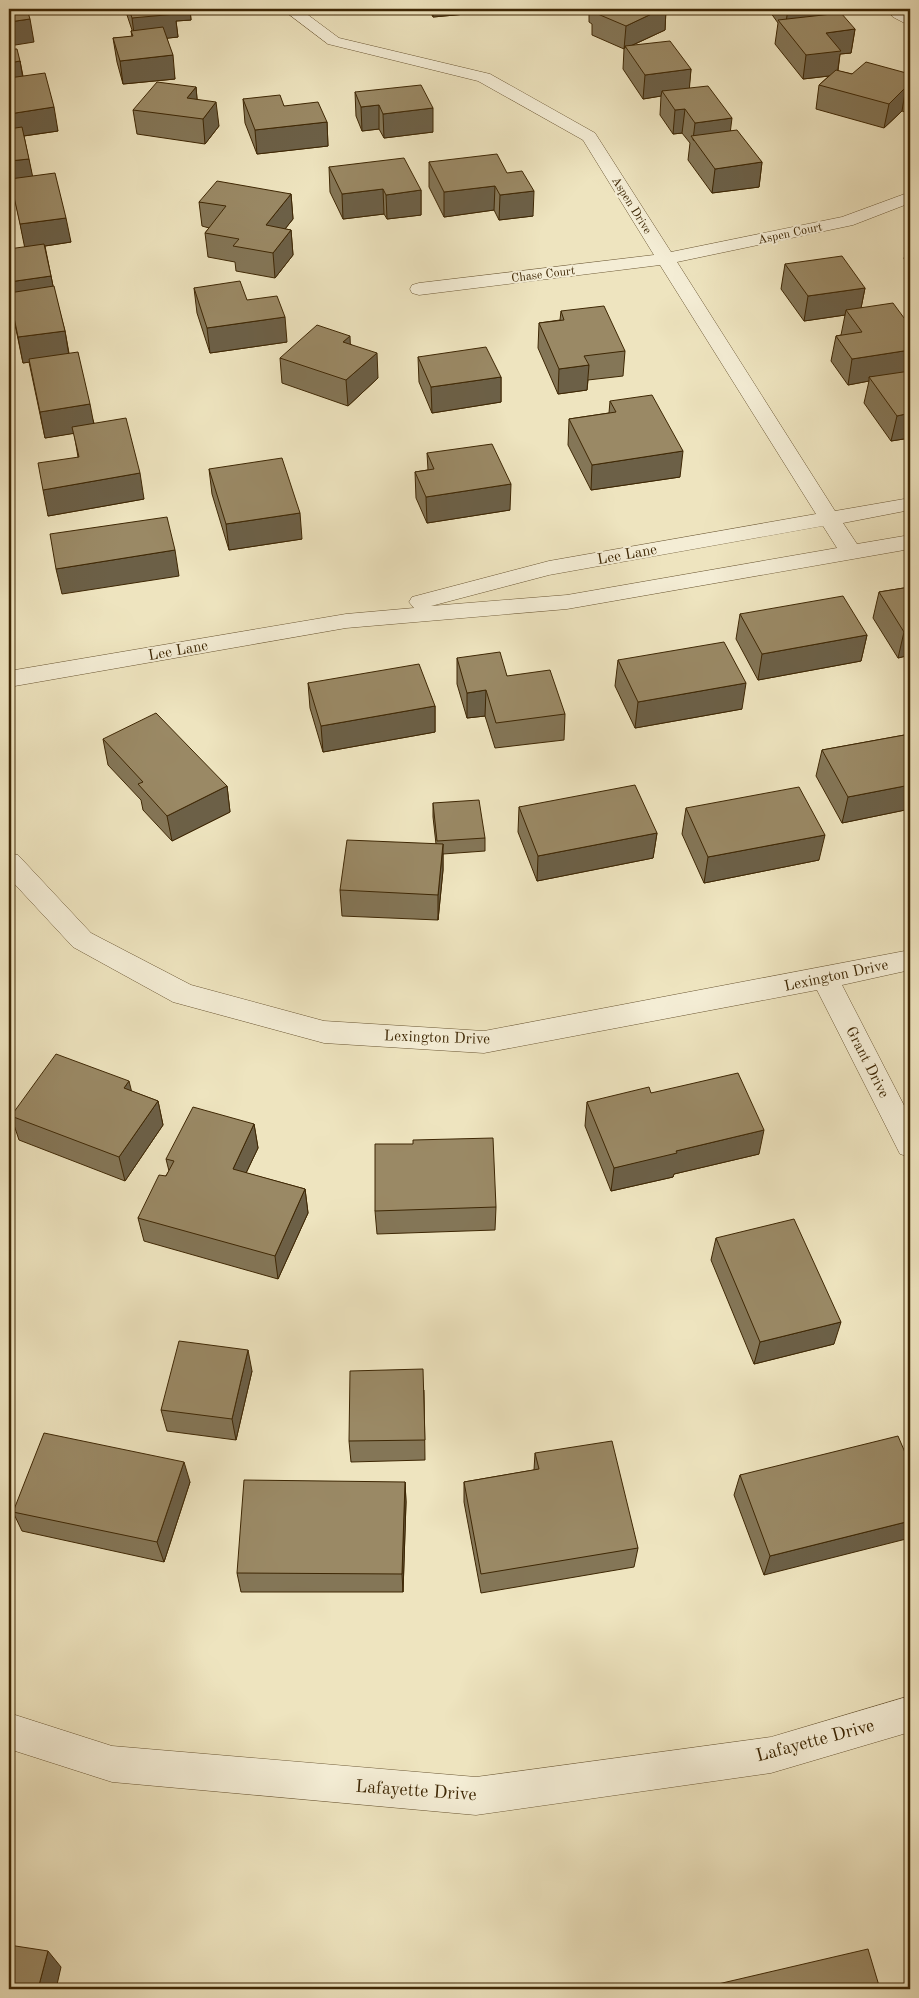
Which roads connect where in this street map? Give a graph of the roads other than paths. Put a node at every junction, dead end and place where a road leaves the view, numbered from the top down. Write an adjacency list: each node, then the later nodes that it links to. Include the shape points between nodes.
1 (290, 9): 5 (street, Aspen Drive, via 334,41 484,77 590,137)
2 (895, 9): 3 (street)
3 (910, 21)
4 (910, 197): 5 (street, Aspen Court, via 847,221)
5 (666, 259): 6 (street, Chase Court); 8 (street, Aspen Drive)
6 (419, 290)
7 (910, 504): 8 (street, Lee Lane)
8 (829, 518): 10 (street, Aspen Drive); 11 (street, Lee Lane, via 549,568)
9 (910, 542): 10 (street, Lee Lane)
10 (851, 553): 11 (street, Lee Lane, via 567,602)
11 (346, 621): 12 (street, Lee Lane)
12 (9, 679)
13 (9, 862): 15 (street, Lexington Drive, via 82,940 183,994 324,1032 484,1042)
14 (910, 960): 15 (street, Lexington Drive)
15 (825, 978): 16 (street, Grant Drive)
16 (910, 1145)
17 (910, 1714): 18 (street, Lafayette Drive, via 771,1755 476,1796 112,1764)
18 (9, 1731)

